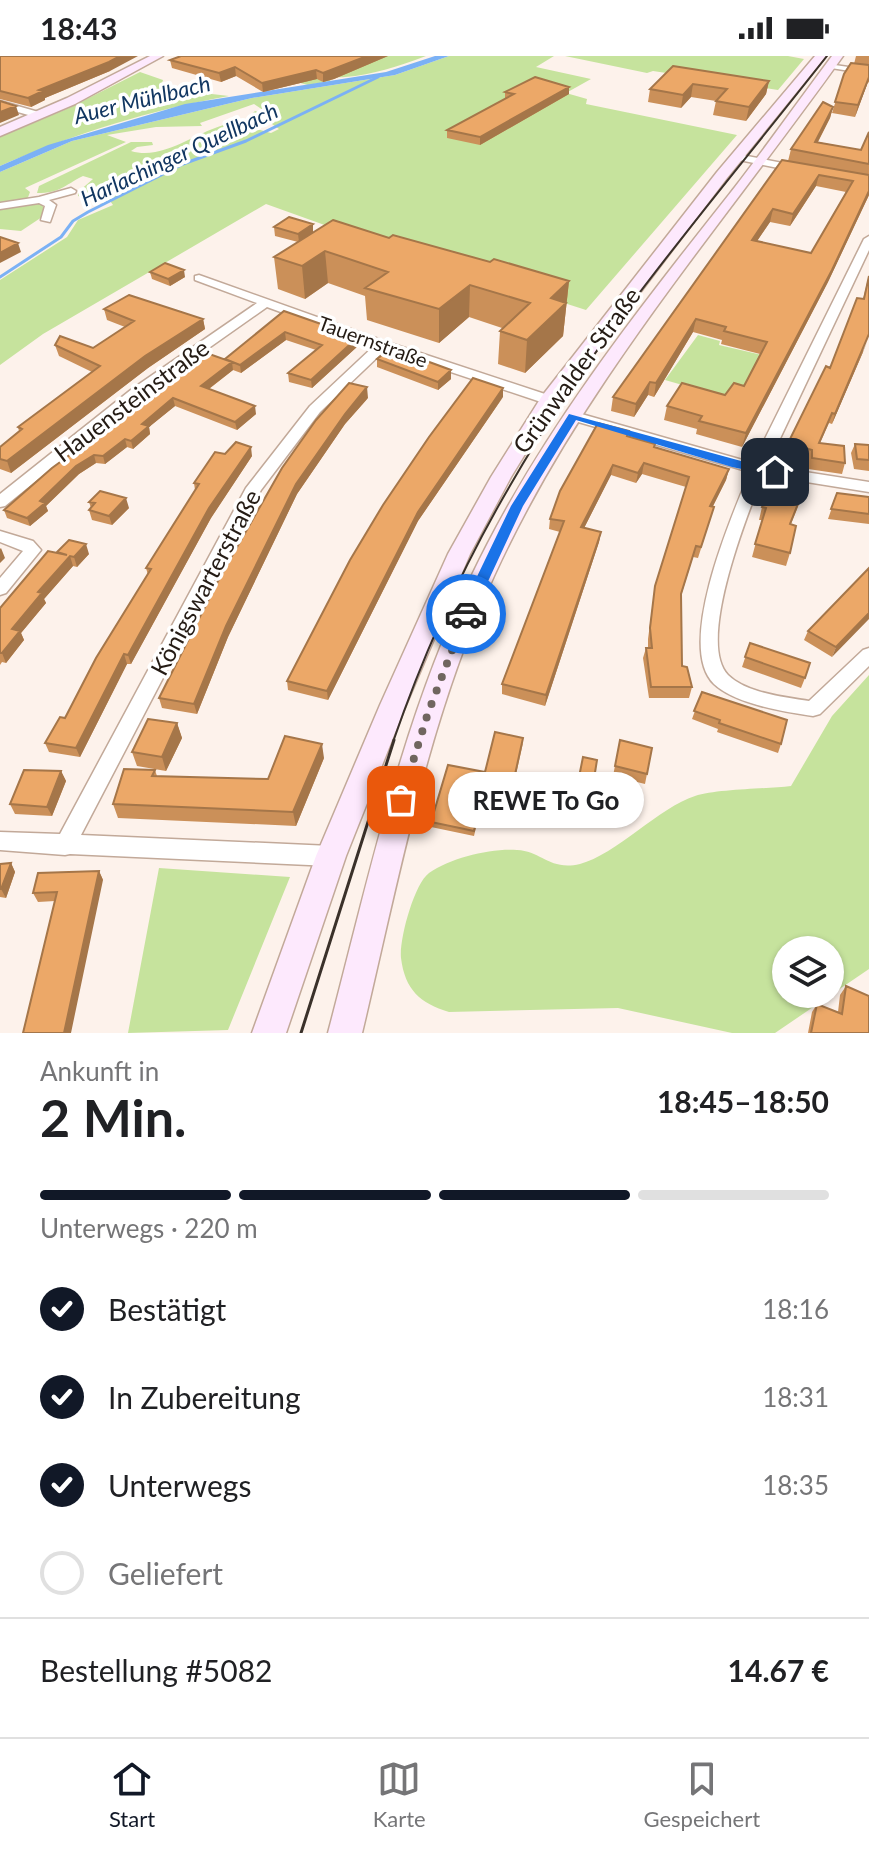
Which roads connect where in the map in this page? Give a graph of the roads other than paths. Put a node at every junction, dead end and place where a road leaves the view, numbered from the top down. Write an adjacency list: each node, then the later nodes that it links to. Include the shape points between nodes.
1 (158, 56): 5 (main road)
2 (830, 59): 3 (street); 7 (main road, Grünwalder Straße); 8 (main road, Grünwalder Straße)
3 (869, 72)
4 (0, 104): 5 (street)
5 (39, 115): 6 (main road)
6 (0, 132)
7 (737, 157): 8 (street); 19 (main road, Grünwalder Straße)
8 (760, 161): 9 (street); 19 (main road, Grünwalder Straße, via 615,353)
9 (806, 170)
10 (71, 191): 11 (street)
11 (40, 200): 12 (street); 13 (street, via 51,205)
12 (0, 206)
13 (46, 220)
14 (869, 239): 15 (street)
15 (861, 275): 20 (street)
16 (199, 278): 17 (street, Tauernstraße)
17 (266, 302): 18 (street, Tauernstraße); 22 (street, Hauensteinstraße, via 137,392)
18 (383, 345): 19 (street, Tauernstraße); 27 (street, Königswarterstraße, via 315,409 254,488)
19 (561, 408): 20 (street, Tauernstraße); 28 (main road, Grünwalder Straße, via 501,477 453,566); 30 (main road, Grünwalder Straße, via 445,665 401,800)
20 (756, 469): 21 (street, Tauernstraße); 25 (street, via 710,616 708,652 719,678 786,706 813,709)
21 (869, 487)
22 (0, 502)
23 (0, 536): 24 (street, via 33,550)
24 (0, 589)
25 (869, 655)
26 (0, 841): 27 (street)
27 (65, 846): 28 (street)
28 (331, 856): 29 (main road, Grünwalder Straße)
29 (269, 1033)
30 (345, 1033)

